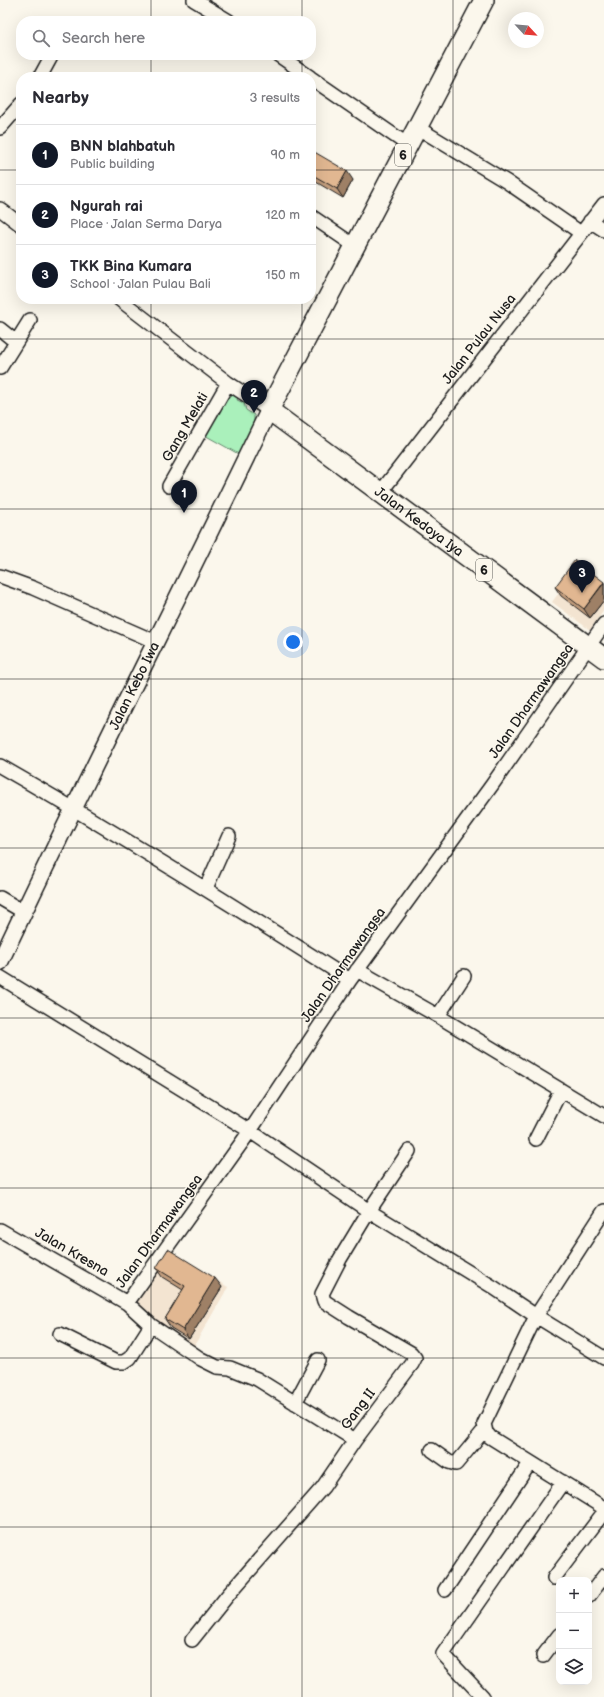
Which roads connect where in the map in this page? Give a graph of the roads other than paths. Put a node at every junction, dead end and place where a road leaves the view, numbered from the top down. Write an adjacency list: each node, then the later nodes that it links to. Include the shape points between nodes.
1 (194, 0): 3 (street)
2 (484, 0): 12 (highway, 6)
3 (214, 5): 4 (street)
4 (224, 16)
5 (49, 60): 7 (street)
6 (286, 60): 8 (street)
7 (43, 72)
8 (304, 72)
9 (316, 81): 13 (street)
10 (16, 110): 11 (street)
11 (0, 128)
12 (418, 128): 13 (highway, 6); 20 (street, via 507,182)
13 (408, 145): 21 (highway, 6)
14 (604, 204): 18 (street, Jalan Pulau Nusa)
15 (0, 209): 17 (street)
16 (316, 219): 21 (street)
17 (16, 221)
18 (590, 221): 19 (street); 20 (street, Jalan Pulau Nusa)
19 (604, 230)
20 (581, 233): 30 (street, Jalan Pulau Nusa)
21 (355, 246): 28 (highway, 6)
22 (125, 304): 27 (street)
23 (30, 320): 25 (street)
24 (0, 329): 25 (street)
25 (16, 342): 26 (street)
26 (0, 368)
27 (228, 383): 28 (street); 29 (street, Gang Melati)
28 (269, 410): 30 (highway, Jalan Kedoya Iya / 6); 33 (main road, Jalan Kebo Iwa)
29 (169, 486)
30 (380, 493): 34 (highway, Jalan Kedoya Iya / 6)
31 (0, 576): 33 (street)
32 (604, 624): 34 (street, Jalan Dharmawangsa)
33 (156, 642): 37 (main road, Jalan Kebo Iwa)
34 (588, 646): 35 (highway, 6); 43 (street, Jalan Dharmawangsa, via 492,785)
35 (604, 658)
36 (0, 766): 37 (street)
37 (73, 808): 39 (street); 41 (main road, Jalan Kebo Iwa)
38 (230, 836): 39 (street)
39 (206, 888): 43 (street)
40 (0, 898): 41 (street)
41 (24, 912): 42 (main road, Jalan Kebo Iwa)
42 (0, 962)
43 (353, 975): 46 (street); 49 (street, Jalan Dharmawangsa)
44 (464, 976): 46 (street)
45 (0, 977): 49 (street)
46 (438, 1016): 47 (street)
47 (561, 1090): 48 (street); 50 (street)
48 (604, 1116)
49 (250, 1131): 52 (street); 55 (street, Jalan Dharmawangsa)
50 (536, 1139)
51 (409, 1151): 52 (street)
52 (369, 1211): 56 (street); 63 (street, Gang II, via 336,1265 322,1291 322,1296 324,1301 411,1353 415,1358)
53 (604, 1211): 56 (street)
54 (0, 1230): 55 (street, Jalan Kresna)
55 (127, 1303): 57 (street, Jalan Kresna)
56 (536, 1316): 59 (street); 62 (street, via 484,1424)
57 (151, 1325): 58 (street, via 130,1358 124,1362 116,1362); 61 (street, Jalan Kresna, via 201,1359 216,1367 230,1368 257,1379)
58 (60, 1334)
59 (604, 1358)
60 (318, 1360): 61 (street)
61 (295, 1403): 63 (street, Jalan Kresna)
62 (485, 1429): 64 (street, via 456,1464); 65 (street, via 490,1438)
63 (355, 1440): 74 (street, Gang II, via 323,1488 228,1595)
64 (432, 1450)
65 (530, 1463): 66 (street); 71 (street)
66 (563, 1482): 67 (street); 76 (street, via 443,1654)
67 (604, 1508)
68 (604, 1512): 70 (street)
69 (604, 1576): 72 (street)
70 (554, 1578)
71 (445, 1590)
72 (592, 1592)
73 (556, 1639): 75 (street)
74 (192, 1640)
75 (543, 1656)
76 (483, 1697)

